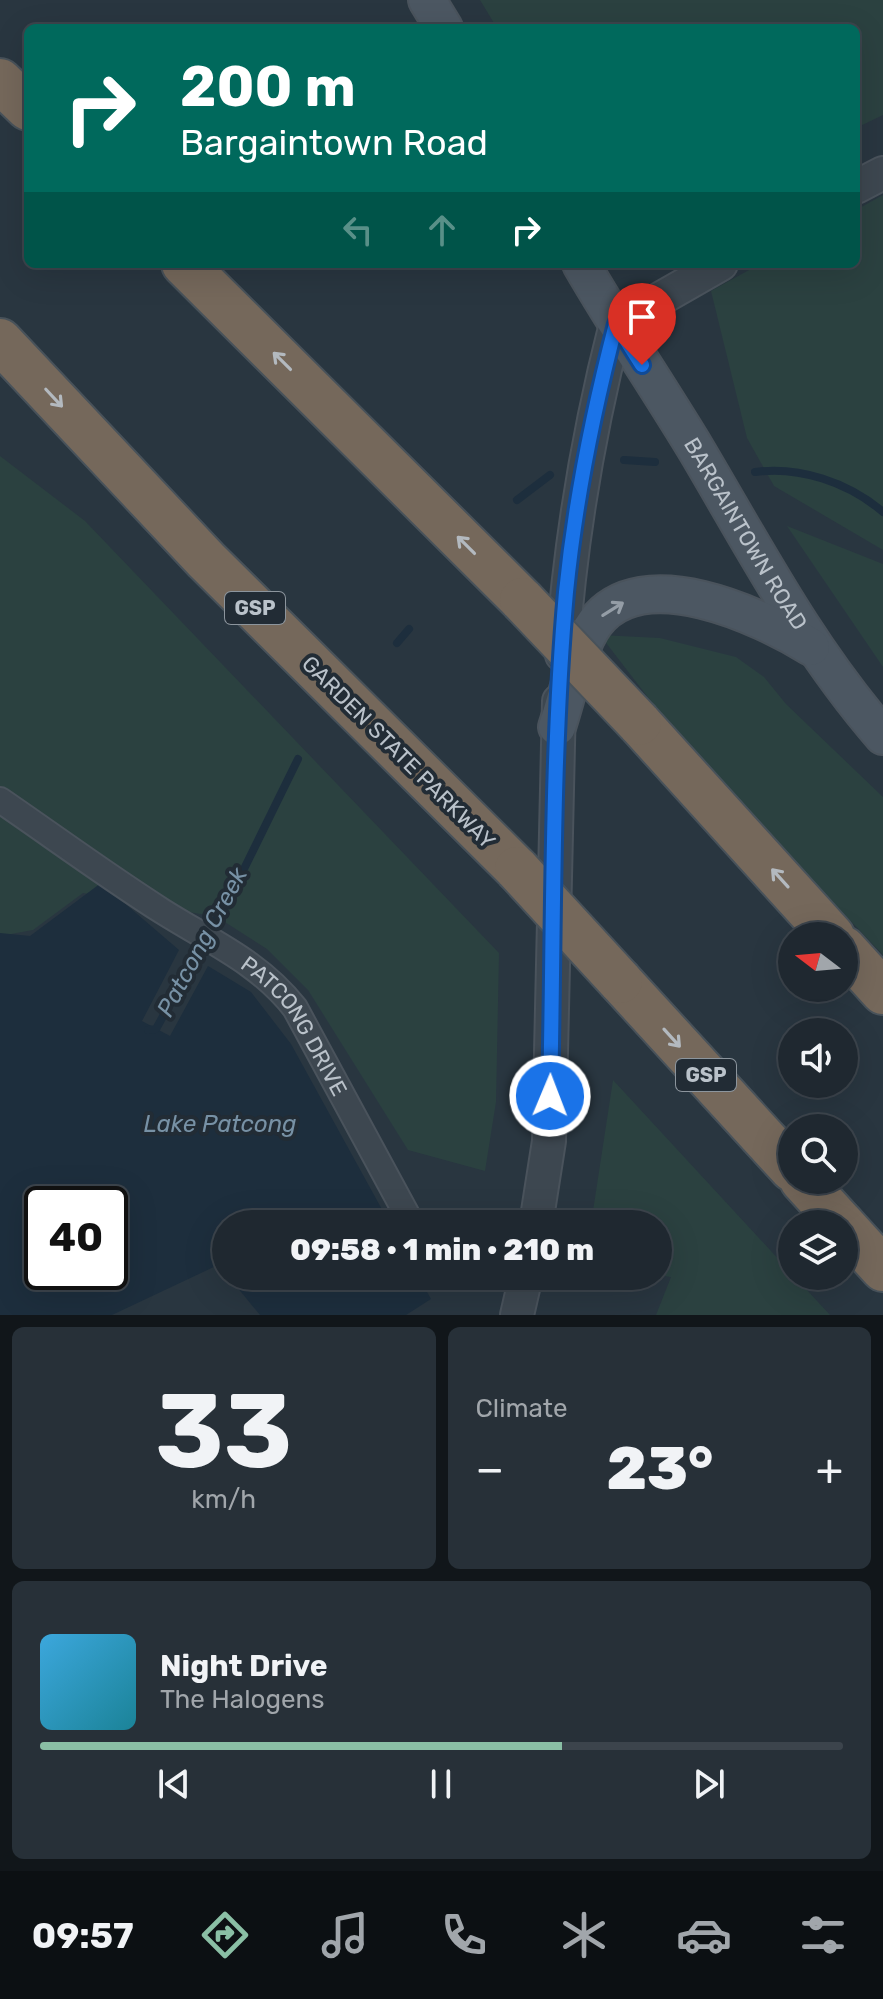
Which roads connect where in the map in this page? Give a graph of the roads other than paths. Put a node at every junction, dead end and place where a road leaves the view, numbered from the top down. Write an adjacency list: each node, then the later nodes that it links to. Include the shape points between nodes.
1 (427, 0): 2 (main road)
2 (442, 24)
3 (0, 81): 4 (highway)
4 (24, 104)
5 (883, 173): 6 (street)
6 (860, 185)
7 (188, 268): 16 (highway, one-way to 7, bridge, via 522,600)
8 (583, 268): 10 (main road, BARGAINTOWN ROAD)
9 (714, 268): 10 (street)
10 (616, 324): 12 (main road, BARGAINTOWN ROAD); 13 (street, via 591,421 566,591)
11 (0, 341): 19 (highway, GARDEN STATE PARKWAY / GSP, one-way to 19, bridge, via 206,560 517,869)
12 (816, 650): 13 (main road, one-way to 12, via 594,624 630,599 701,599 768,624); 14 (main road, BARGAINTOWN ROAD)
13 (557, 727): 22 (street, via 549,1141)
14 (883, 736)
15 (0, 800): 21 (street, PATCONG DRIVE, via 108,876 256,966 295,1008)
16 (819, 922)
17 (858, 964): 18 (highway)
18 (883, 992)
19 (778, 1154)
20 (815, 1194): 23 (highway)
21 (404, 1210)
22 (538, 1210)
23 (829, 1210)
24 (858, 1242): 25 (highway)
25 (883, 1269)
26 (523, 1290): 27 (street)
27 (517, 1315)

